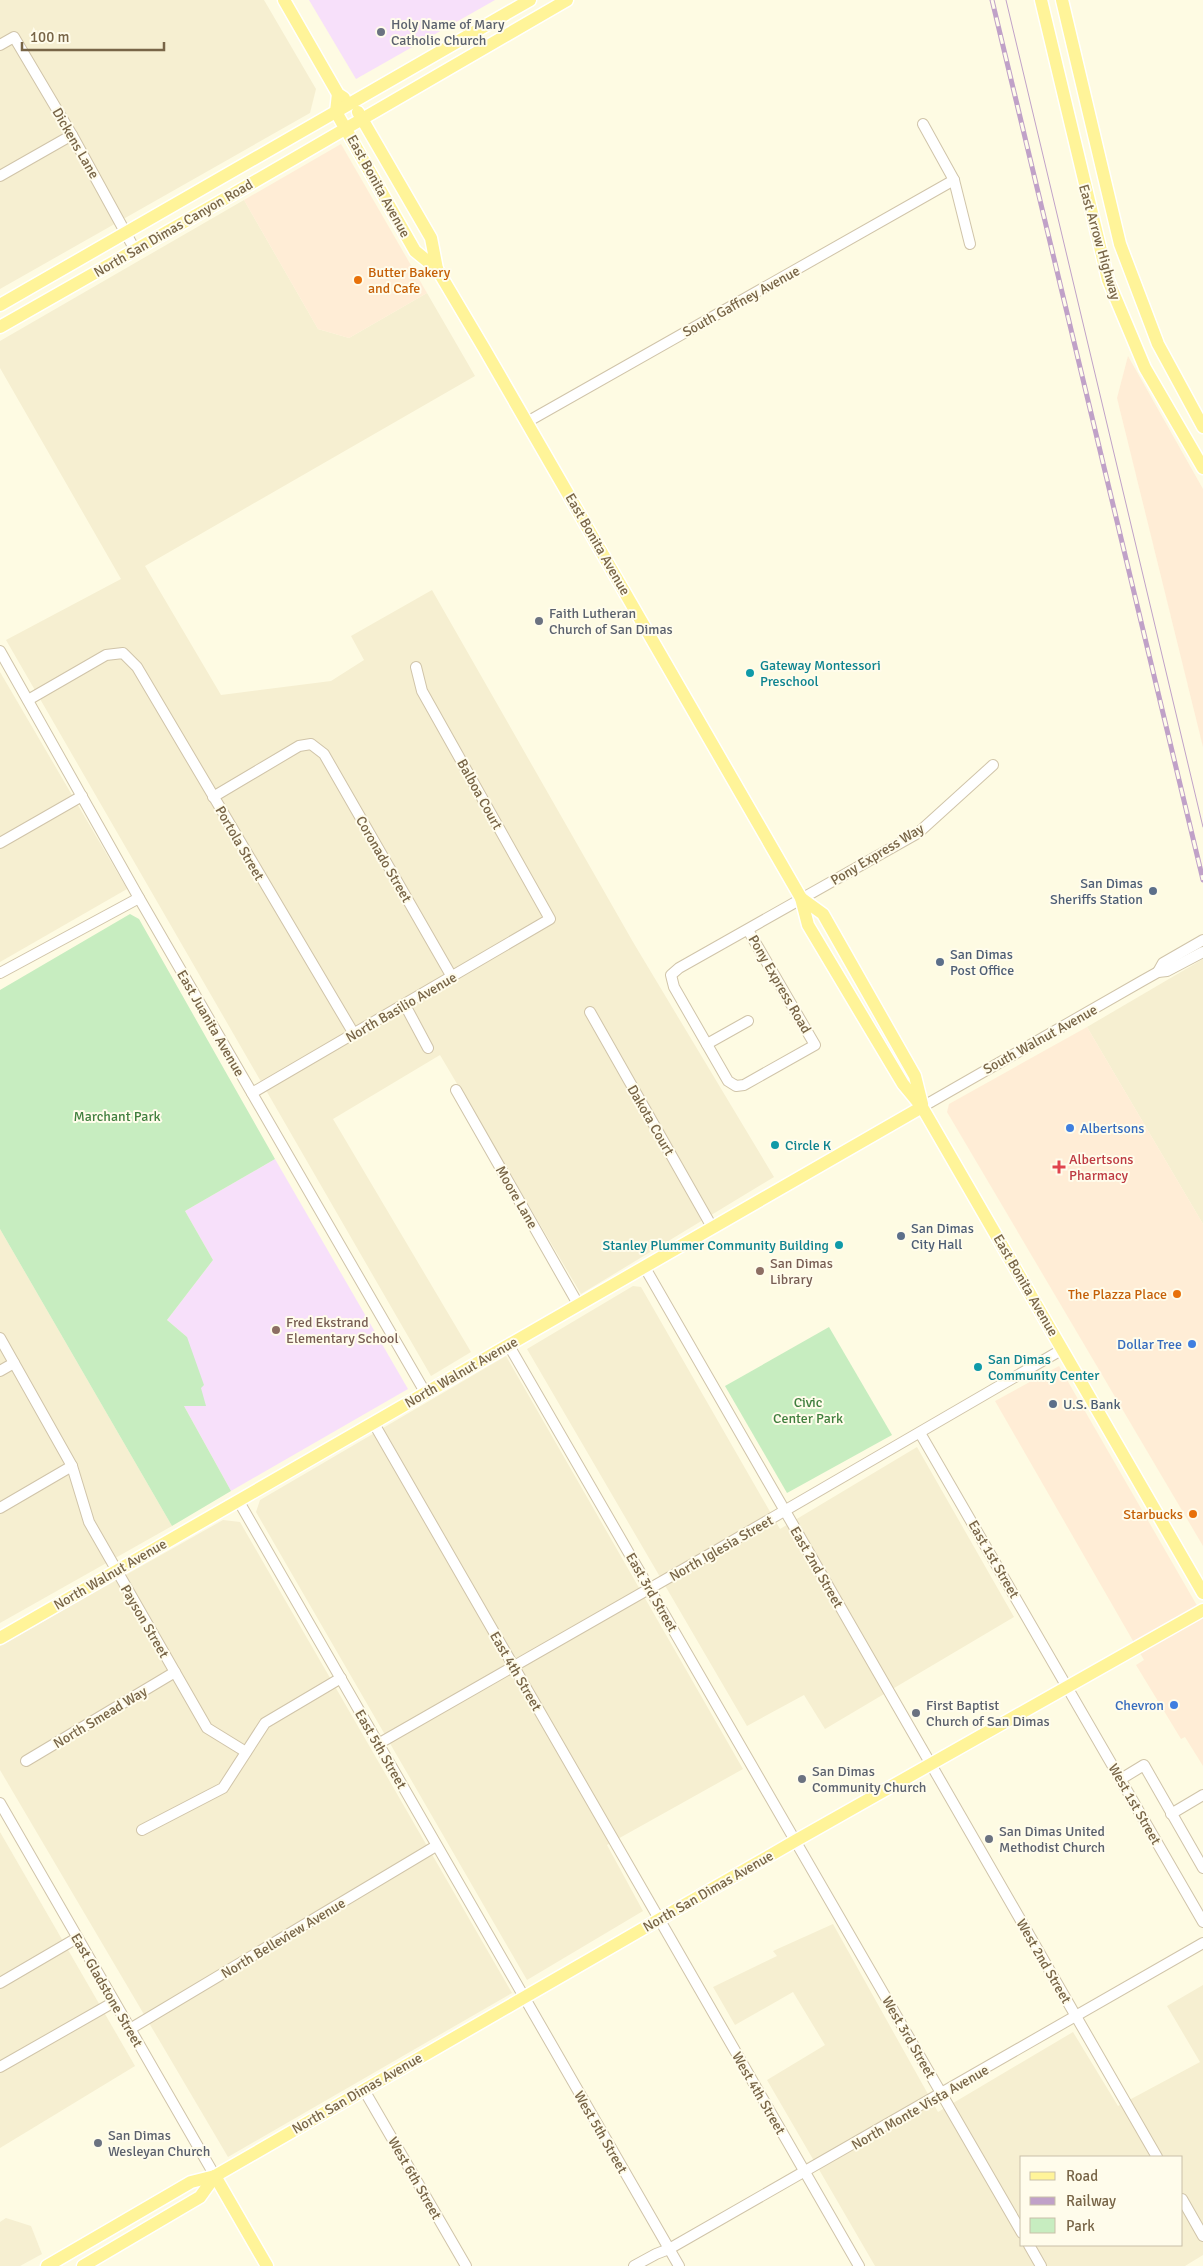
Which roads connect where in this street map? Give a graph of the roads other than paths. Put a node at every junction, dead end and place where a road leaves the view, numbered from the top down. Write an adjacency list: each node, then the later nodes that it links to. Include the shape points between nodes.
1 (284, 0): 7 (main road, East Bonita Avenue)
2 (530, 0): 8 (main road, North San Dimas Canyon Road)
3 (567, 0): 10 (main road, North San Dimas Canyon Road)
4 (1040, 0): 24 (main road, East Arrow Highway, via 1108,280 1146,368)
5 (1062, 0): 23 (main road, East Arrow Highway, via 1120,244 1158,344)
6 (0, 46): 13 (street, Dickens Lane, via 14,37)
7 (338, 94): 8 (main road, East Bonita Avenue); 9 (main road)
8 (352, 103): 9 (main road, North San Dimas Canyon Road); 10 (main road, East Bonita Avenue)
9 (336, 112): 12 (main road, East Bonita Avenue); 16 (main road, North San Dimas Canyon Road)
10 (362, 118): 12 (main road, North San Dimas Canyon Road); 19 (main road, East Bonita Avenue, via 431,238)
11 (923, 124): 15 (street)
12 (346, 127): 18 (main road, North San Dimas Canyon Road); 19 (main road, East Bonita Avenue, via 415,251)
13 (72, 135): 14 (street); 16 (street, Dickens Lane)
14 (0, 176)
15 (954, 180): 17 (street); 22 (street, South Gaffney Avenue)
16 (126, 233): 18 (street, Dickens Lane); 20 (main road, North San Dimas Canyon Road)
17 (970, 244)
18 (135, 250): 21 (main road, North San Dimas Canyon Road)
19 (437, 269): 22 (main road, East Bonita Avenue)
20 (0, 305)
21 (0, 327)
22 (527, 422): 33 (main road, East Bonita Avenue)
23 (1203, 427)
24 (1203, 468)
25 (0, 651): 27 (street, East Juanita Avenue)
26 (416, 667): 34 (street, Balboa Court, via 422,691)
27 (28, 700): 29 (street, East Juanita Avenue); 30 (street, Portola Street, via 106,655 123,653 137,667)
28 (993, 765): 33 (street, Pony Express Way, via 918,833)
29 (82, 796): 31 (street); 32 (street, East Juanita Avenue)
30 (213, 797): 40 (street, Coronado Street, via 299,746 311,744 324,754); 44 (street, Portola Street)
31 (0, 843)
32 (139, 898): 39 (street); 48 (street, East Juanita Avenue)
33 (801, 898): 35 (street, Pony Express Road); 49 (main road, East Bonita Avenue, via 808,925 903,1084); 49 (main road, East Bonita Avenue, via 823,914 915,1076)
34 (550, 919): 40 (street, North Basilio Avenue)
35 (748, 930): 45 (street, Pony Express Road, via 672,975 674,987); 45 (street, Pony Express Road, via 816,1045 744,1085 736,1086 728,1081)
36 (1203, 940): 38 (street, South Walnut Avenue, via 1163,963)
37 (1203, 952): 38 (street, South Walnut Avenue, via 1168,971)
38 (1158, 972): 49 (street, South Walnut Avenue)
39 (0, 973)
40 (452, 977): 41 (street, North Basilio Avenue)
41 (405, 1005): 44 (street, North Basilio Avenue); 46 (street)
42 (590, 1012): 50 (street, Dakota Court)
43 (748, 1021): 45 (street)
44 (354, 1034): 48 (street, North Basilio Avenue)
45 (707, 1044)
46 (428, 1048)
47 (456, 1090): 52 (street, Moore Lane)
48 (252, 1093): 58 (street, East Juanita Avenue)
49 (922, 1107): 50 (main road, North Walnut Avenue); 55 (main road, East Bonita Avenue)
50 (712, 1227): 51 (main road, North Walnut Avenue)
51 (644, 1266): 52 (main road, North Walnut Avenue); 64 (street, East 2nd Street)
52 (578, 1304): 54 (main road, North Walnut Avenue)
53 (0, 1338): 56 (street, Payson Street)
54 (508, 1344): 58 (main road, North Walnut Avenue); 66 (street, East 3rd Street)
55 (1063, 1349): 60 (street, North Iglesia Street); 67 (main road, East Bonita Avenue)
56 (14, 1363): 57 (street); 61 (street, Payson Street)
57 (0, 1371)
58 (425, 1392): 59 (main road, North Walnut Avenue)
59 (373, 1422): 62 (main road, North Walnut Avenue); 70 (street, East 4th Street)
60 (920, 1433): 64 (street, North Iglesia Street); 73 (street, East 1st Street)
61 (72, 1466): 63 (street); 65 (street, Payson Street, via 89,1522)
62 (238, 1500): 65 (main road, North Walnut Avenue); 72 (street, East 5th Street)
63 (0, 1508)
64 (785, 1511): 66 (street, North Iglesia Street); 77 (street, East 2nd Street)
65 (116, 1571): 69 (main road, North Walnut Avenue); 71 (street, Payson Street)
66 (650, 1589): 70 (street, North Iglesia Street); 83 (street, East 3rd Street)
67 (1203, 1593)
68 (1203, 1610): 73 (main road, North San Dimas Avenue)
69 (0, 1638)
70 (514, 1668): 74 (street, North Iglesia Street); 86 (street, East 4th Street)
71 (174, 1672): 75 (street, Payson Street, via 207,1728); 76 (street, North Smead Way)
72 (341, 1678): 74 (street, East 5th Street); 75 (street, via 265,1723)
73 (1068, 1686): 77 (main road, North San Dimas Avenue); 78 (street, West 1st Street)
74 (378, 1744): 84 (street, East 5th Street)
75 (246, 1752): 82 (street, via 223,1788)
76 (26, 1761)
77 (931, 1765): 83 (main road, North San Dimas Avenue); 93 (street, West 2nd Street)
78 (1121, 1779): 81 (street, via 1144,1765); 87 (street, West 1st Street)
79 (1203, 1795): 81 (street)
80 (0, 1803): 88 (street, East Gladstone Street)
81 (1171, 1814): 85 (street)
82 (142, 1830)
83 (796, 1841): 86 (main road, North San Dimas Avenue); 97 (street, West 3rd Street)
84 (436, 1846): 91 (street, East 5th Street); 94 (street, North Belleview Avenue)
85 (1203, 1868)
86 (659, 1920): 91 (main road, North San Dimas Avenue); 99 (street, West 4th Street)
87 (1203, 1922)
88 (78, 1938): 90 (street); 92 (street, East Gladstone Street)
89 (1203, 1943): 93 (street, North Monte Vista Avenue)
90 (0, 1983)
91 (524, 1998): 96 (main road, North San Dimas Avenue); 105 (street, West 5th Street)
92 (114, 2002): 94 (street, East Gladstone Street); 95 (street)
93 (1076, 2016): 97 (street, North Monte Vista Avenue); 98 (street, West 2nd Street)
94 (130, 2029): 100 (street, East Gladstone Street)
95 (0, 2067)
96 (364, 2090): 100 (main road, North San Dimas Avenue); 109 (street, West 6th Street)
97 (942, 2094): 99 (street, North Monte Vista Avenue); 102 (street, West 3rd Street)
98 (1157, 2156)
99 (805, 2173): 105 (street, North Monte Vista Avenue); 112 (street, West 4th Street)
100 (215, 2176): 106 (main road, North San Dimas Avenue, via 191,2182); 107 (main road, North San Dimas Avenue, via 200,2197); 108 (main road)
101 (1183, 2201): 103 (street)
102 (1020, 2230)
103 (1203, 2236)
104 (1029, 2246): 113 (street)
105 (669, 2250): 110 (street, North Monte Vista Avenue); 111 (street, West 5th Street)
106 (47, 2266)
107 (82, 2266)
108 (267, 2266)
109 (466, 2266)
110 (634, 2266)
111 (679, 2266)
112 (859, 2266)
113 (1041, 2266)

